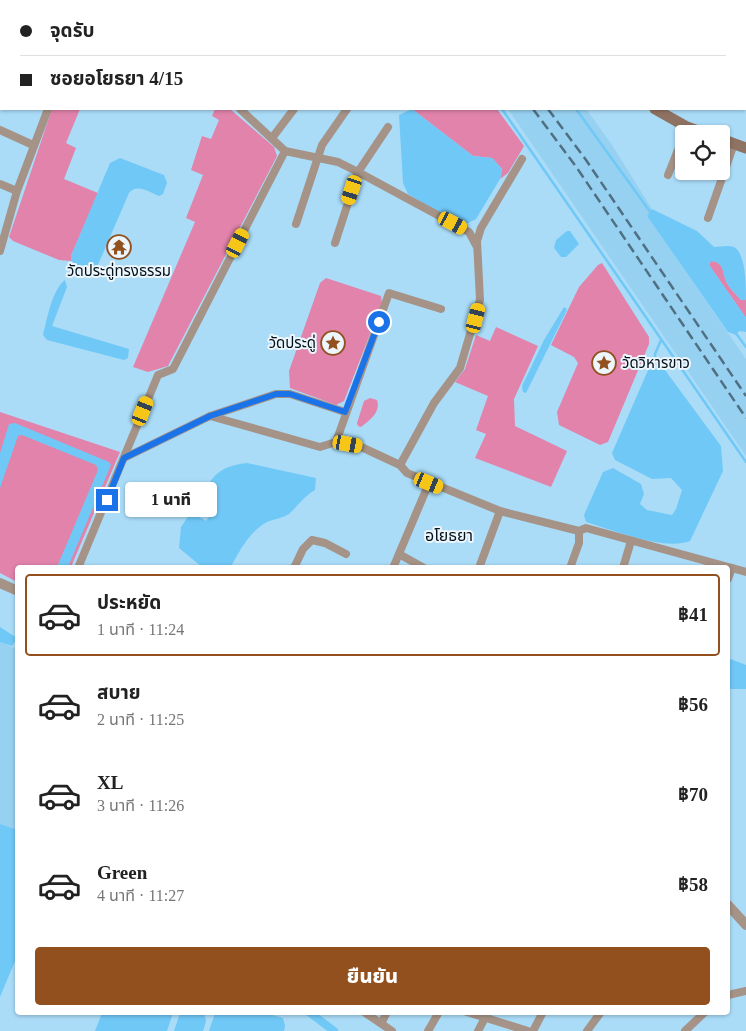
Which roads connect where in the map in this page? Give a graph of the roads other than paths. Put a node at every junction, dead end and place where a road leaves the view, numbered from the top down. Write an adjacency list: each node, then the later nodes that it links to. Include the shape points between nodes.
1 (48, 110): 12 (street)
2 (241, 110): 9 (street)
3 (293, 110): 9 (street)
4 (346, 110): 15 (street)
5 (656, 110): 6 (main road)
6 (676, 125)
7 (388, 127): 18 (street)
8 (0, 130): 12 (street)
9 (272, 138): 14 (street)
10 (730, 143): 11 (main road)
11 (734, 144): 13 (main road); 22 (street)
12 (33, 145): 21 (street)
13 (746, 148)
14 (285, 151): 15 (street); 33 (street, via 172,370 158,375)
15 (317, 157): 18 (street, via 338,162); 23 (street)
16 (675, 157): 19 (street)
17 (522, 158): 24 (street)
18 (358, 172): 25 (street); 26 (street)
19 (668, 175)
20 (0, 184): 21 (street)
21 (17, 191): 28 (street)
22 (708, 218)
23 (296, 224)
24 (481, 228): 25 (street); 27 (street)
25 (469, 232): 27 (street)
26 (334, 243)
27 (476, 246): 34 (street, via 480,300 460,368 434,403)
28 (0, 247)
29 (441, 308): 30 (street, via 390,294)
30 (345, 412): 31 (street, via 290,394 276,394); 32 (street)
31 (210, 416): 32 (street, via 320,447); 33 (street)
32 (336, 442): 34 (street, via 359,446)
33 (124, 458): 41 (street)
34 (400, 464): 35 (street, via 407,474)
35 (429, 483): 36 (street); 40 (street)
36 (500, 511): 37 (street); 45 (street)
37 (578, 531): 38 (street, via 586,528); 46 (street, via 579,543)
38 (631, 541): 47 (street); 48 (street)
39 (346, 554): 42 (street, via 312,540 303,549)
40 (399, 554): 43 (street); 44 (street)
41 (79, 565)
42 (295, 565)
43 (394, 565)
44 (419, 565)
45 (480, 565)
46 (571, 565)
47 (624, 565)
48 (722, 565)
49 (732, 568): 50 (street); 51 (street)
50 (746, 572)
51 (730, 574)
52 (0, 583): 53 (street)
53 (15, 590)
54 (730, 907): 55 (street)
55 (745, 923)
56 (746, 991): 57 (street)
57 (730, 995)
58 (369, 1015): 65 (street)
59 (386, 1015): 65 (street)
60 (437, 1015): 67 (street)
61 (487, 1015): 68 (street); 69 (street)
62 (541, 1015): 70 (street)
63 (600, 1015): 71 (street)
64 (701, 1015): 72 (street)
65 (382, 1022): 66 (street)
66 (392, 1031)
67 (428, 1031)
68 (478, 1031)
69 (528, 1031)
70 (532, 1031)
71 (587, 1031)
72 (685, 1031)

